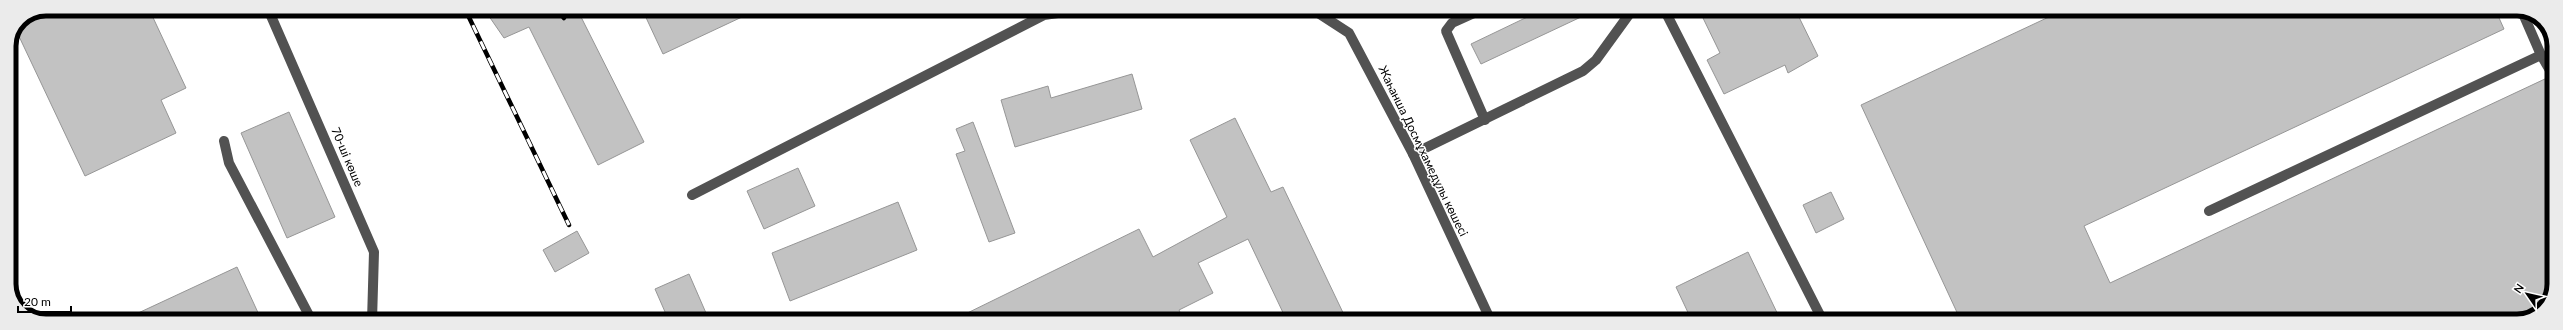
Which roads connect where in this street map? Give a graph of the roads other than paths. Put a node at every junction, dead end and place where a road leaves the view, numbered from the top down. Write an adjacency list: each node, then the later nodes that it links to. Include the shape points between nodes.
1 (271, 16): 16 (street, 70-ші көше, via 374,252)
2 (1042, 16): 13 (street)
3 (1322, 16): 12 (street, Жаһанша Досмұхамедұлы көшесі, via 1349,34)
4 (1468, 16): 10 (street, via 1452,23 1446,31)
5 (1628, 16): 10 (street, via 1596,60 1584,71)
6 (1668, 16): 18 (street)
7 (2525, 17): 8 (street)
8 (2541, 55): 9 (street); 14 (street)
9 (2547, 65)
10 (1485, 120): 12 (street)
11 (224, 141): 15 (street, via 229,163)
12 (1413, 154): 17 (street, Жаһанша Досмұхамедұлы көшесі)
13 (692, 195)
14 (2209, 211)
15 (308, 314)
16 (372, 314)
17 (1486, 314)
18 (1819, 314)

